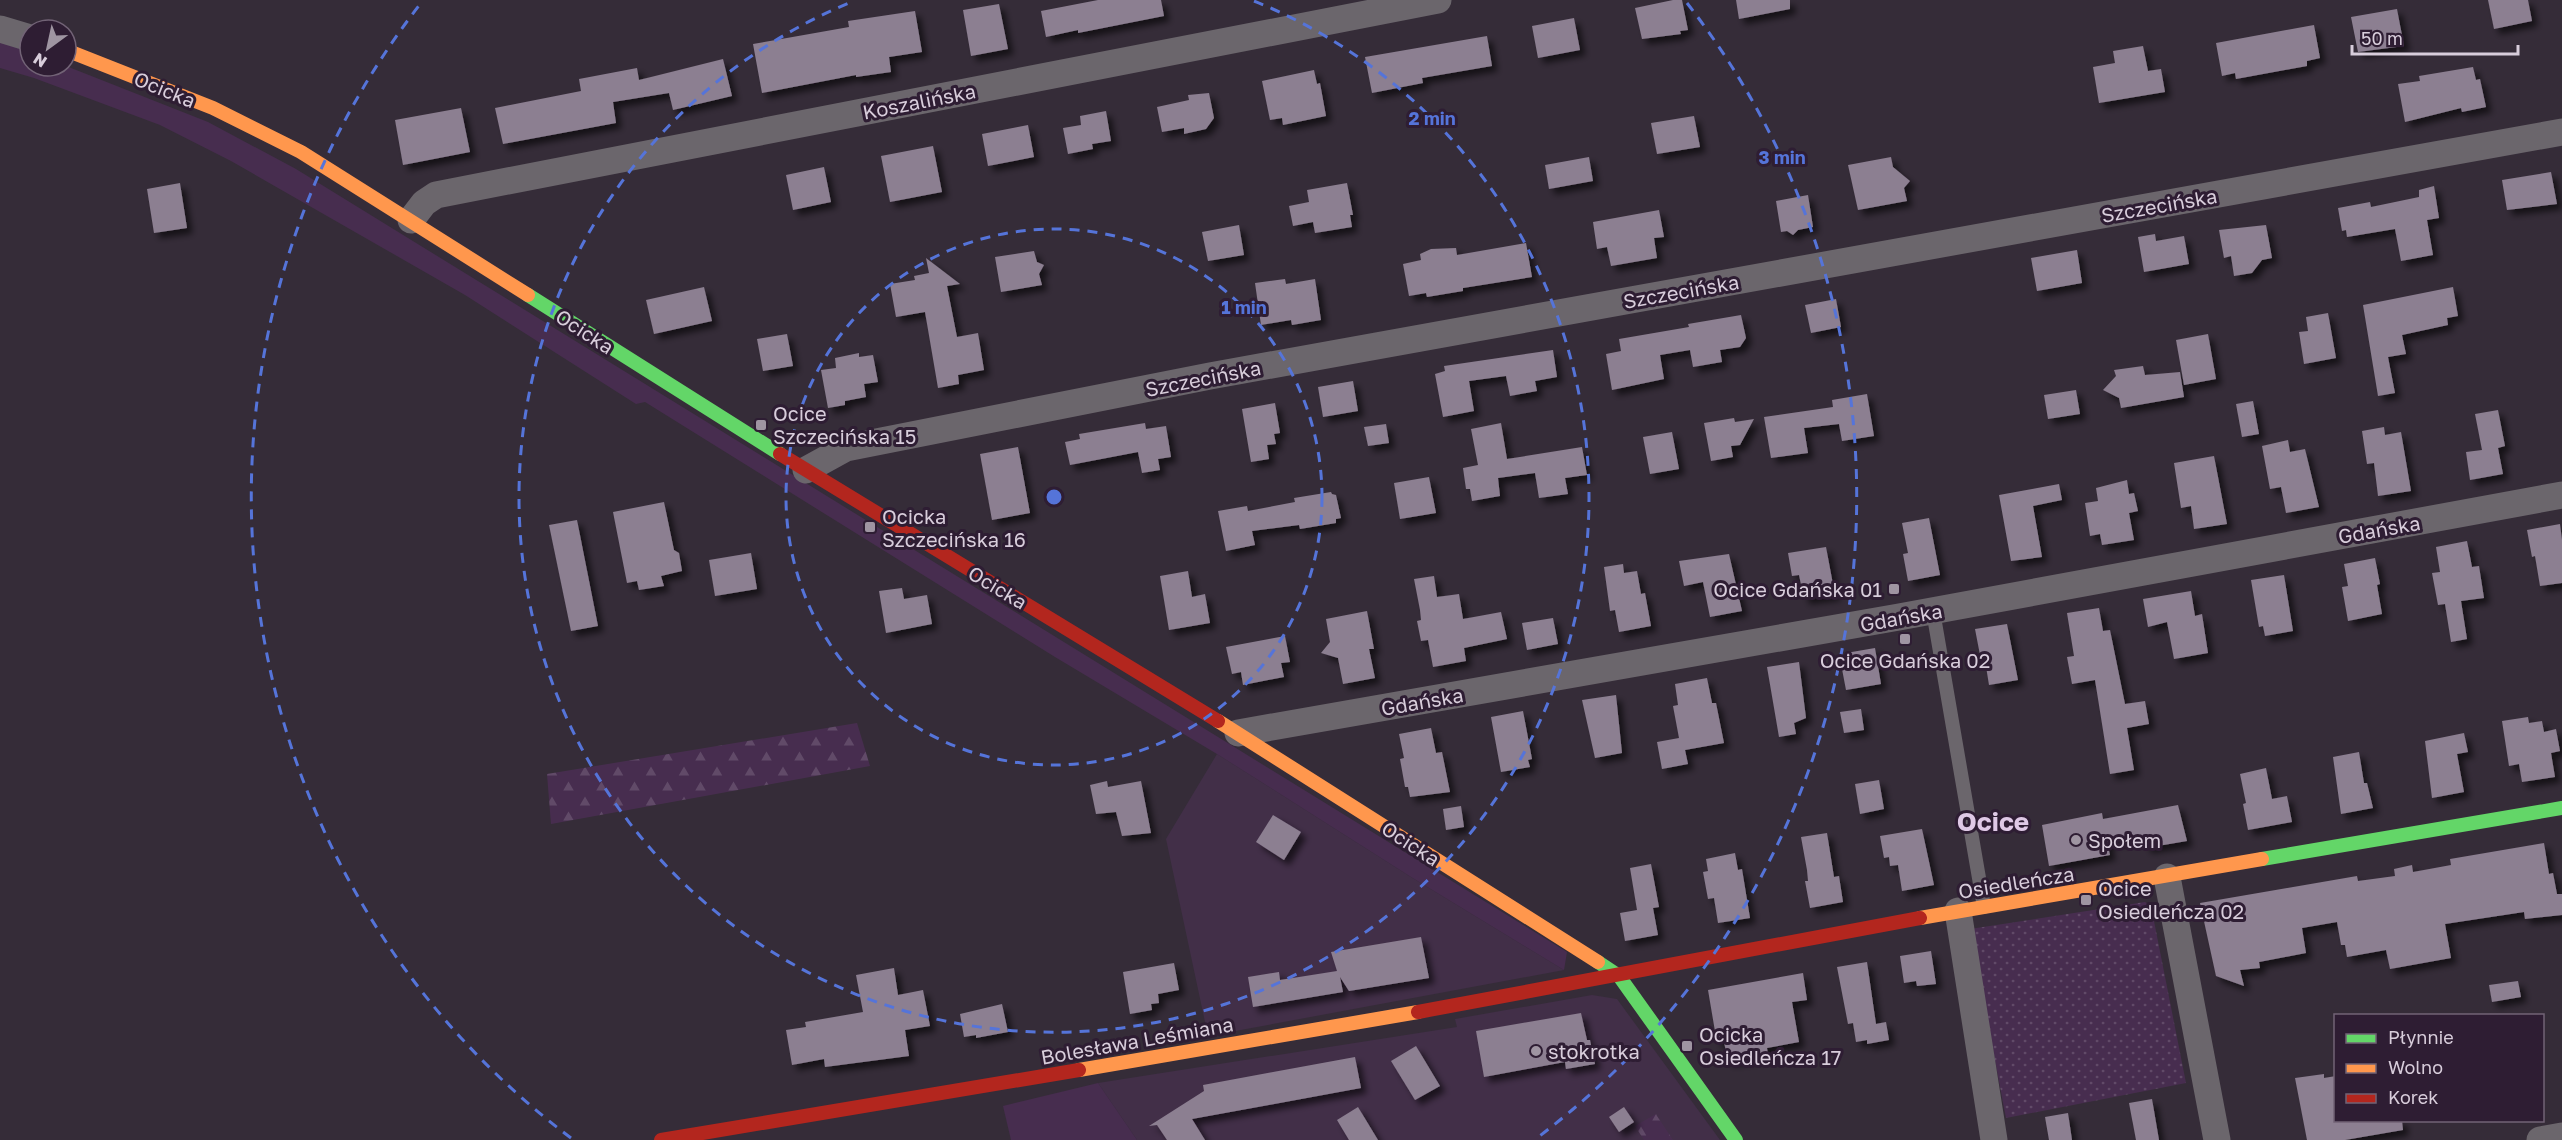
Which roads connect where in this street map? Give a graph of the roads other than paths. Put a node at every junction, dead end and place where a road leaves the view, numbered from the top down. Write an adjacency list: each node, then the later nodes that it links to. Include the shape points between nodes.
1 (1438, 0): 6 (street, Koszalińska, via 436,195)
2 (0, 29): 3 (street)
3 (18, 34)
4 (78, 55): 6 (street, Ocicka, via 263,132)
5 (2562, 132): 7 (street, Szczecińska, via 1198,379 846,448)
6 (411, 220): 7 (street, Ocicka)
7 (806, 470): 10 (street, Ocicka)
8 (2562, 495): 9 (street, Gdańska)
9 (1933, 611): 10 (street, Gdańska); 13 (lane)
10 (1238, 733): 14 (street, Ocicka)
11 (2562, 808): 12 (street, Osiedleńcza)
12 (2168, 877): 13 (street, Osiedleńcza); 19 (street)
13 (1971, 909): 14 (street, Osiedleńcza); 18 (street)
14 (1619, 976): 16 (street, Bolesława Leśmiana); 17 (street, Ocicka)
15 (2562, 1136): 20 (street)
16 (661, 1140)
17 (1736, 1140)
18 (1994, 1140)
19 (2217, 1140)
20 (2541, 1140)

